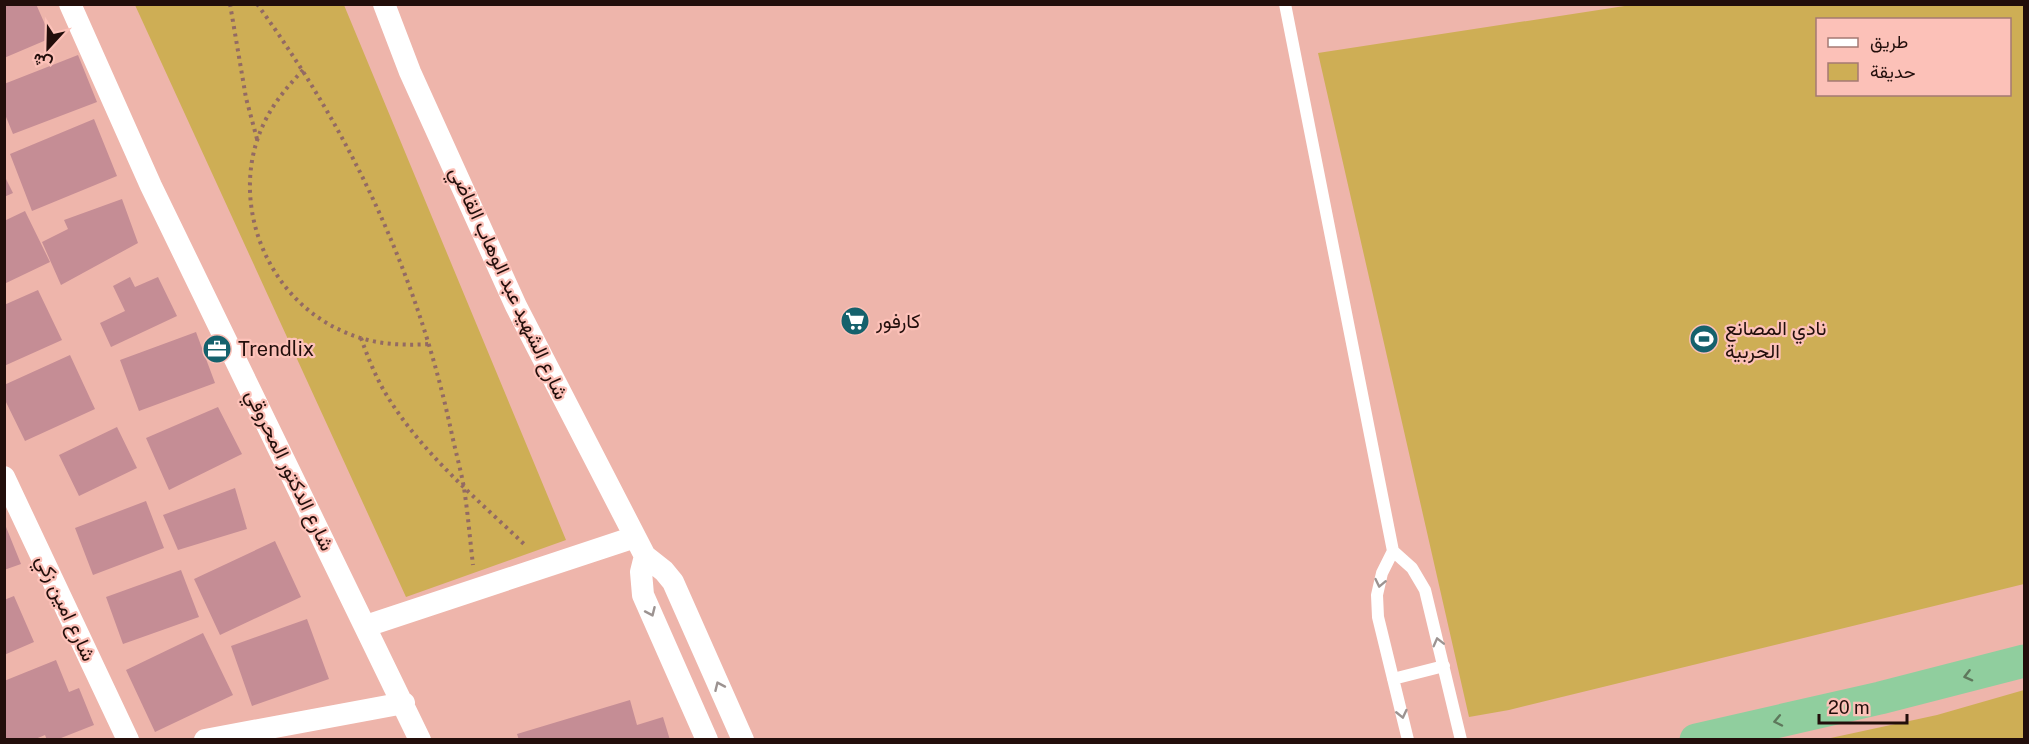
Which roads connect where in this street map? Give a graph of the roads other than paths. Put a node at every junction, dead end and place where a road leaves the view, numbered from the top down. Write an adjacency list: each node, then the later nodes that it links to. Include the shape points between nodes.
1 (70, 4): 7 (street, شارع الدكتور المحروقي, via 151,186)
2 (384, 4): 5 (street, شارع الشهيد عبد الوهاب القاضي, via 410,72 516,306)
3 (1285, 4): 6 (lane)
4 (4, 477): 12 (street, شارع امين زكي)
5 (640, 547): 7 (street, via 548,566); 15 (street, one-way to 15, via 644,595); 16 (street, شارع الشهيد عبد الوهاب القاضي, one-way to 5, via 673,582)
6 (1393, 551): 9 (lane, one-way to 6, via 1425,590 1412,568); 10 (lane, one-way to 10, via 1377,595 1378,617)
7 (366, 626): 11 (street, شارع الدكتور المحروقي)
8 (2025, 661): 19 (highway, one-way to 19)
9 (1444, 666): 10 (lane); 18 (lane)
10 (1393, 679): 17 (lane, one-way to 17)
11 (404, 704): 13 (street); 14 (street, شارع الدكتور المحروقي)
12 (128, 740)
13 (206, 740)
14 (420, 740)
15 (707, 740)
16 (743, 740)
17 (1408, 740)
18 (1461, 740)
19 (1696, 740)

